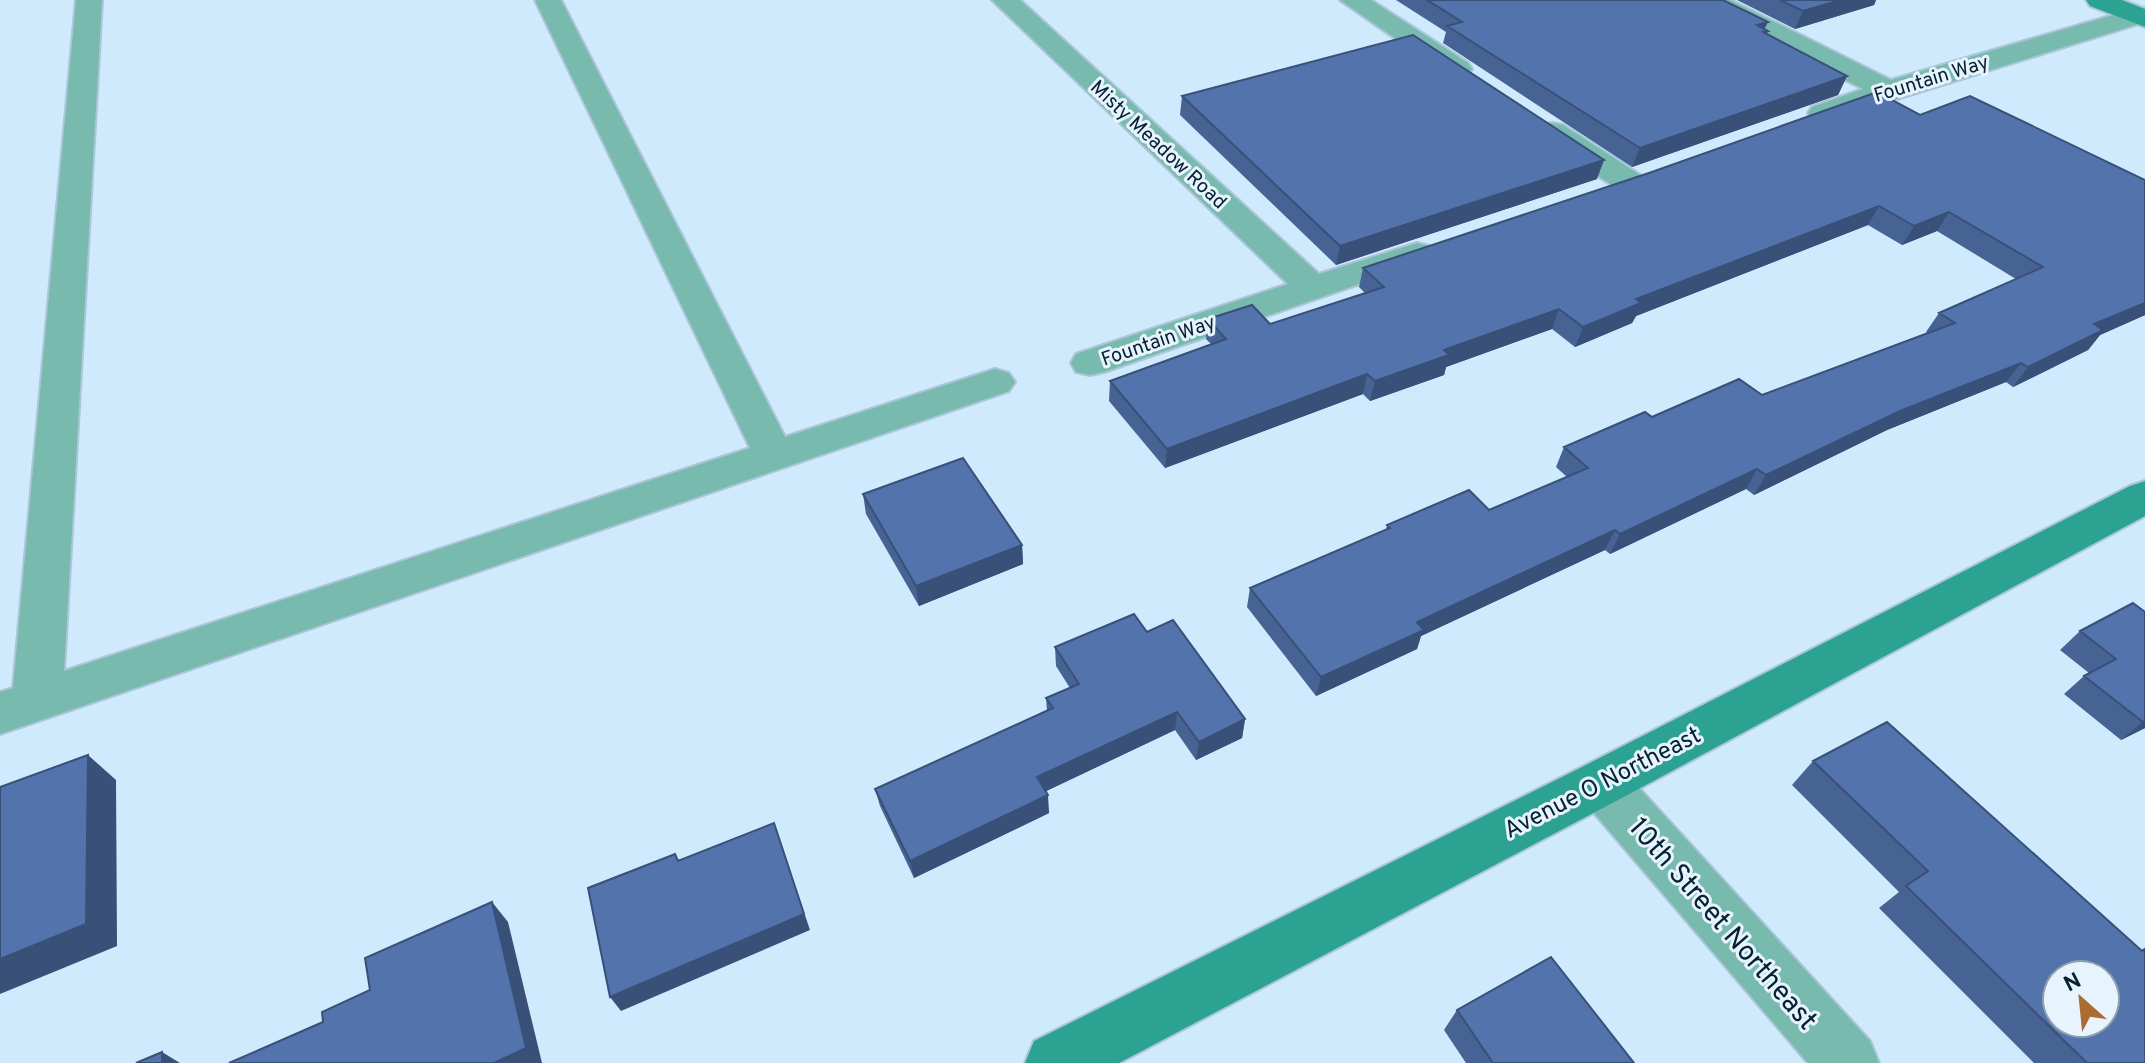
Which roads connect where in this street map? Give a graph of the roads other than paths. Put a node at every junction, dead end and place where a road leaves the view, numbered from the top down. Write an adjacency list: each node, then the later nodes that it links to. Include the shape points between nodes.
1 (89, 0): 19 (street)
2 (548, 0): 17 (street)
3 (1005, 0): 14 (street, Misty Meadow Road)
4 (1353, 0): 8 (street)
5 (1709, 0): 9 (street)
6 (2099, 0): 7 (street)
7 (2141, 17): 9 (street, Fountain Way)
8 (1485, 87)
9 (1888, 90): 11 (street, Fountain Way)
10 (1524, 113): 12 (street)
11 (1801, 121)
12 (1629, 182)
13 (1448, 243): 14 (street, Fountain Way)
14 (1313, 288): 15 (street, Fountain Way)
15 (1090, 363)
16 (995, 382): 17 (street)
17 (774, 455): 19 (street)
18 (2138, 509): 20 (street, Avenue O Northeast)
19 (18, 707)
20 (1601, 783): 21 (street, Avenue O Northeast); 22 (street, 10th Street Northeast)
21 (1056, 1063)
22 (1848, 1063)

